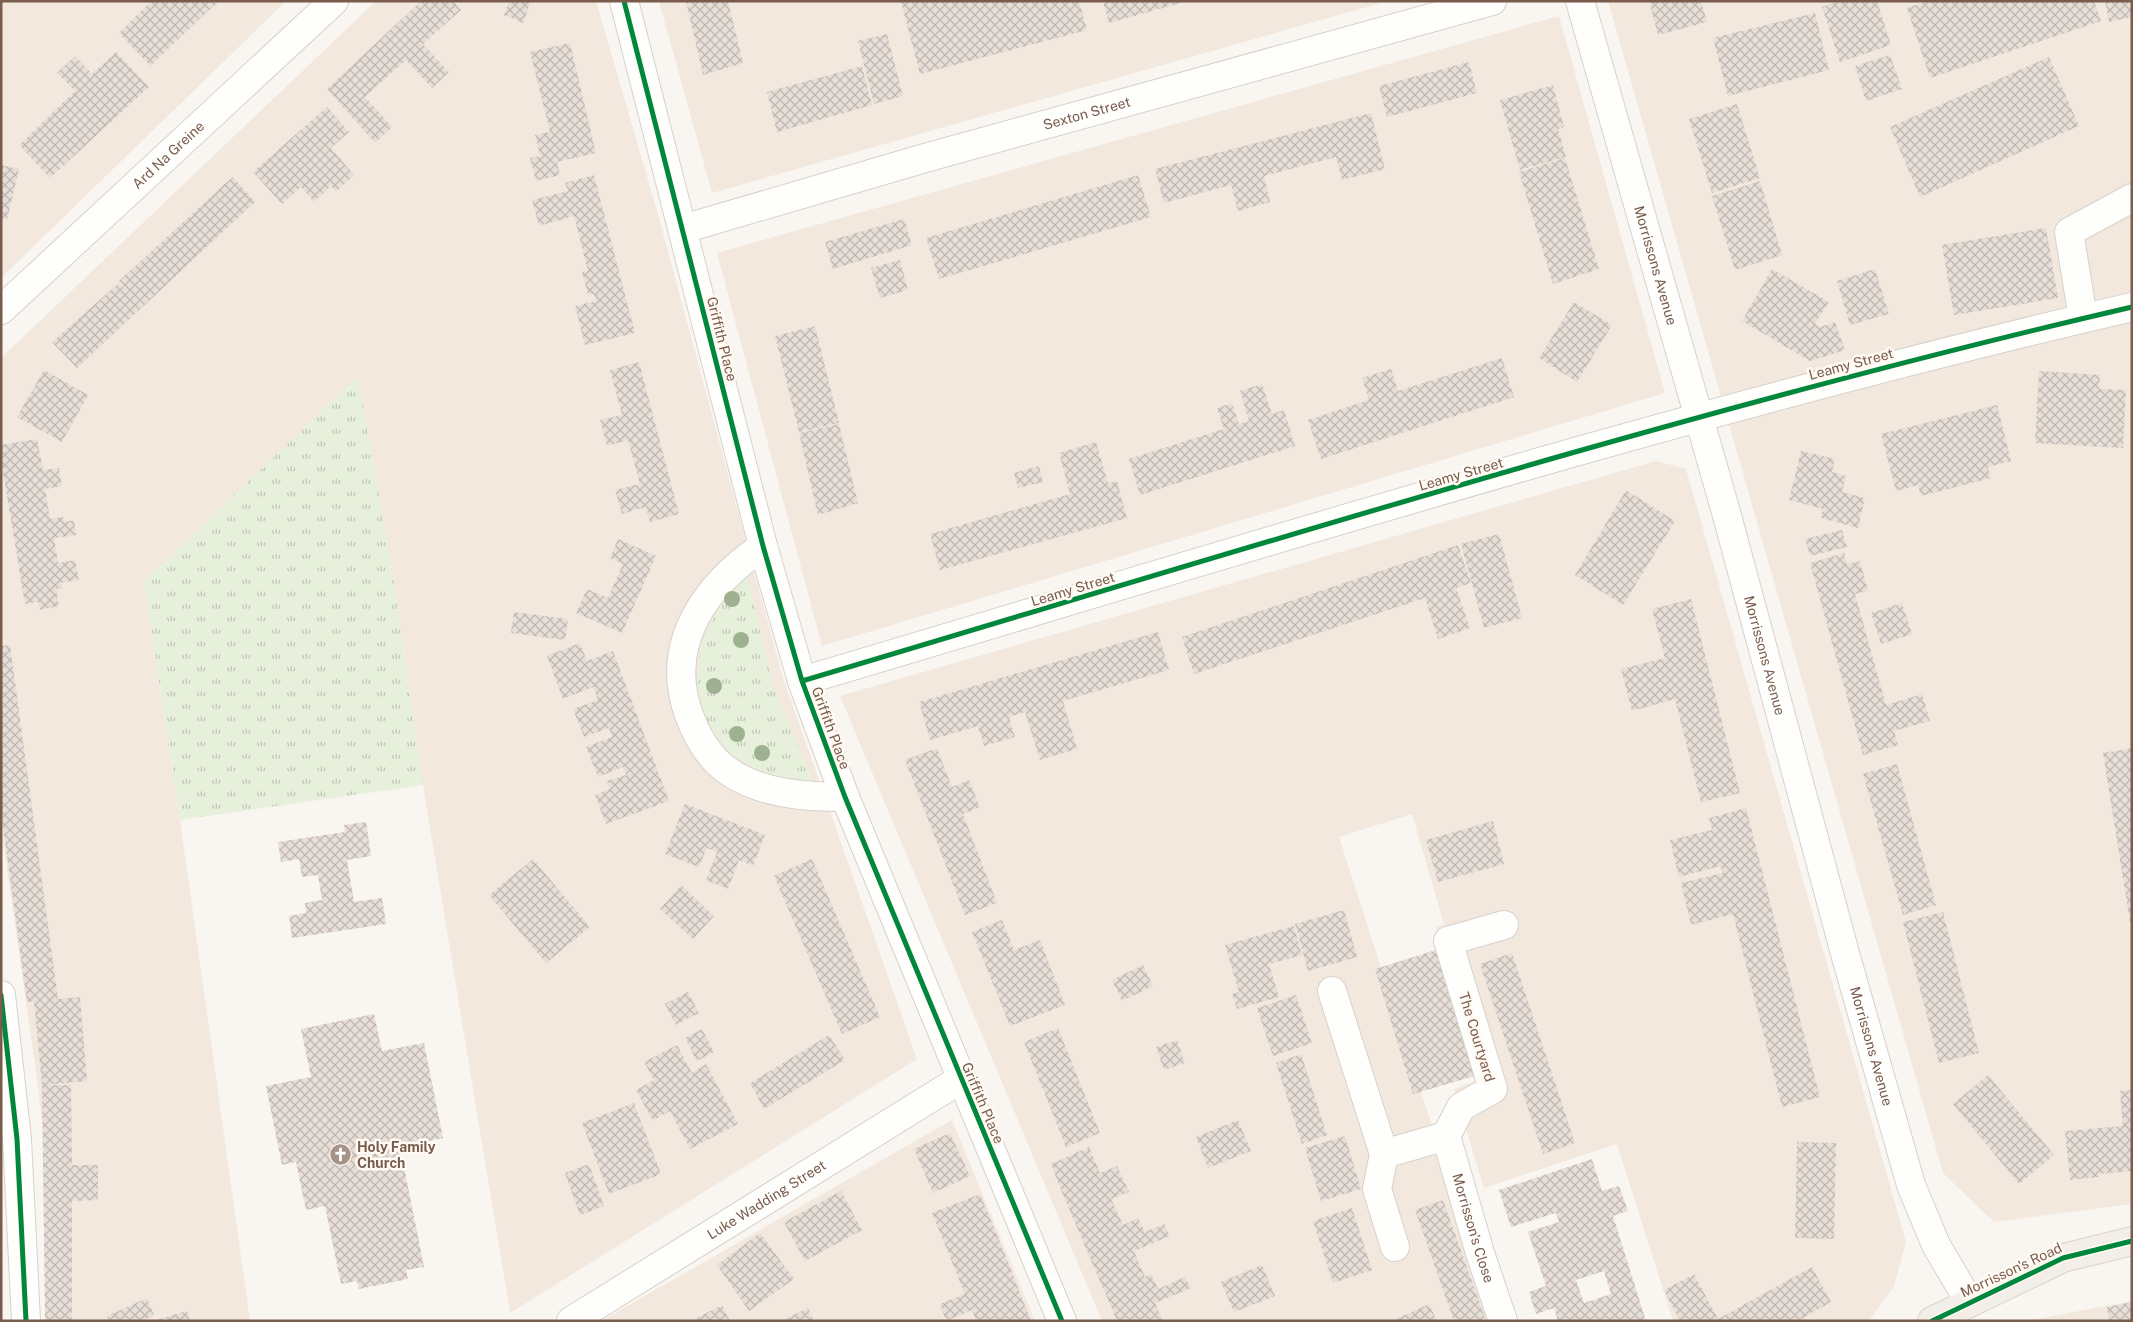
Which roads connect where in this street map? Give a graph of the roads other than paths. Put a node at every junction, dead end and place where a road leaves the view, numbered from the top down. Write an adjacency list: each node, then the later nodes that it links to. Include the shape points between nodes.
1 (334, 1): 8 (street, Ard Na Greine)
2 (624, 1): 6 (street, Griffith Place)
3 (1492, 1): 6 (street, Sexton Street, via 925,158)
4 (1580, 1): 10 (street, Morrissons Avenue)
5 (2132, 198): 9 (street, via 2069,232)
6 (683, 229): 11 (street, Griffith Place)
7 (2132, 307): 9 (street, Leamy Street)
8 (1, 310)
9 (2083, 318): 10 (street, Leamy Street)
10 (1699, 417): 12 (street, Leamy Street); 23 (street, Morrissons Avenue, via 1911,1185 1936,1245)
11 (763, 546): 12 (street, Griffith Place); 13 (street, via 727,574 696,614 682,659 688,711 703,745 713,758 736,775 780,791)
12 (802, 681): 13 (street, Griffith Place)
13 (845, 797): 17 (street, Griffith Place)
14 (1504, 925): 18 (street, The Courtyard, via 1448,941 1494,1089 1461,1107)
15 (1332, 991): 19 (street)
16 (1, 995): 20 (street, via 13,1092)
17 (961, 1079): 25 (street, Luke Wadding Street); 26 (street, Griffith Place)
18 (1446, 1136): 19 (street); 27 (street, Morrisson's Close)
19 (1384, 1154): 22 (street, via 1377,1189)
20 (10, 1199): 24 (street)
21 (2132, 1240): 23 (main road, Morrisson's Road, via 2063,1258)
22 (1395, 1247)
23 (1969, 1301): 28 (main road, Morrisson's Road)
24 (26, 1321)
25 (571, 1321)
26 (1062, 1321)
27 (1503, 1321)
28 (1932, 1321)

